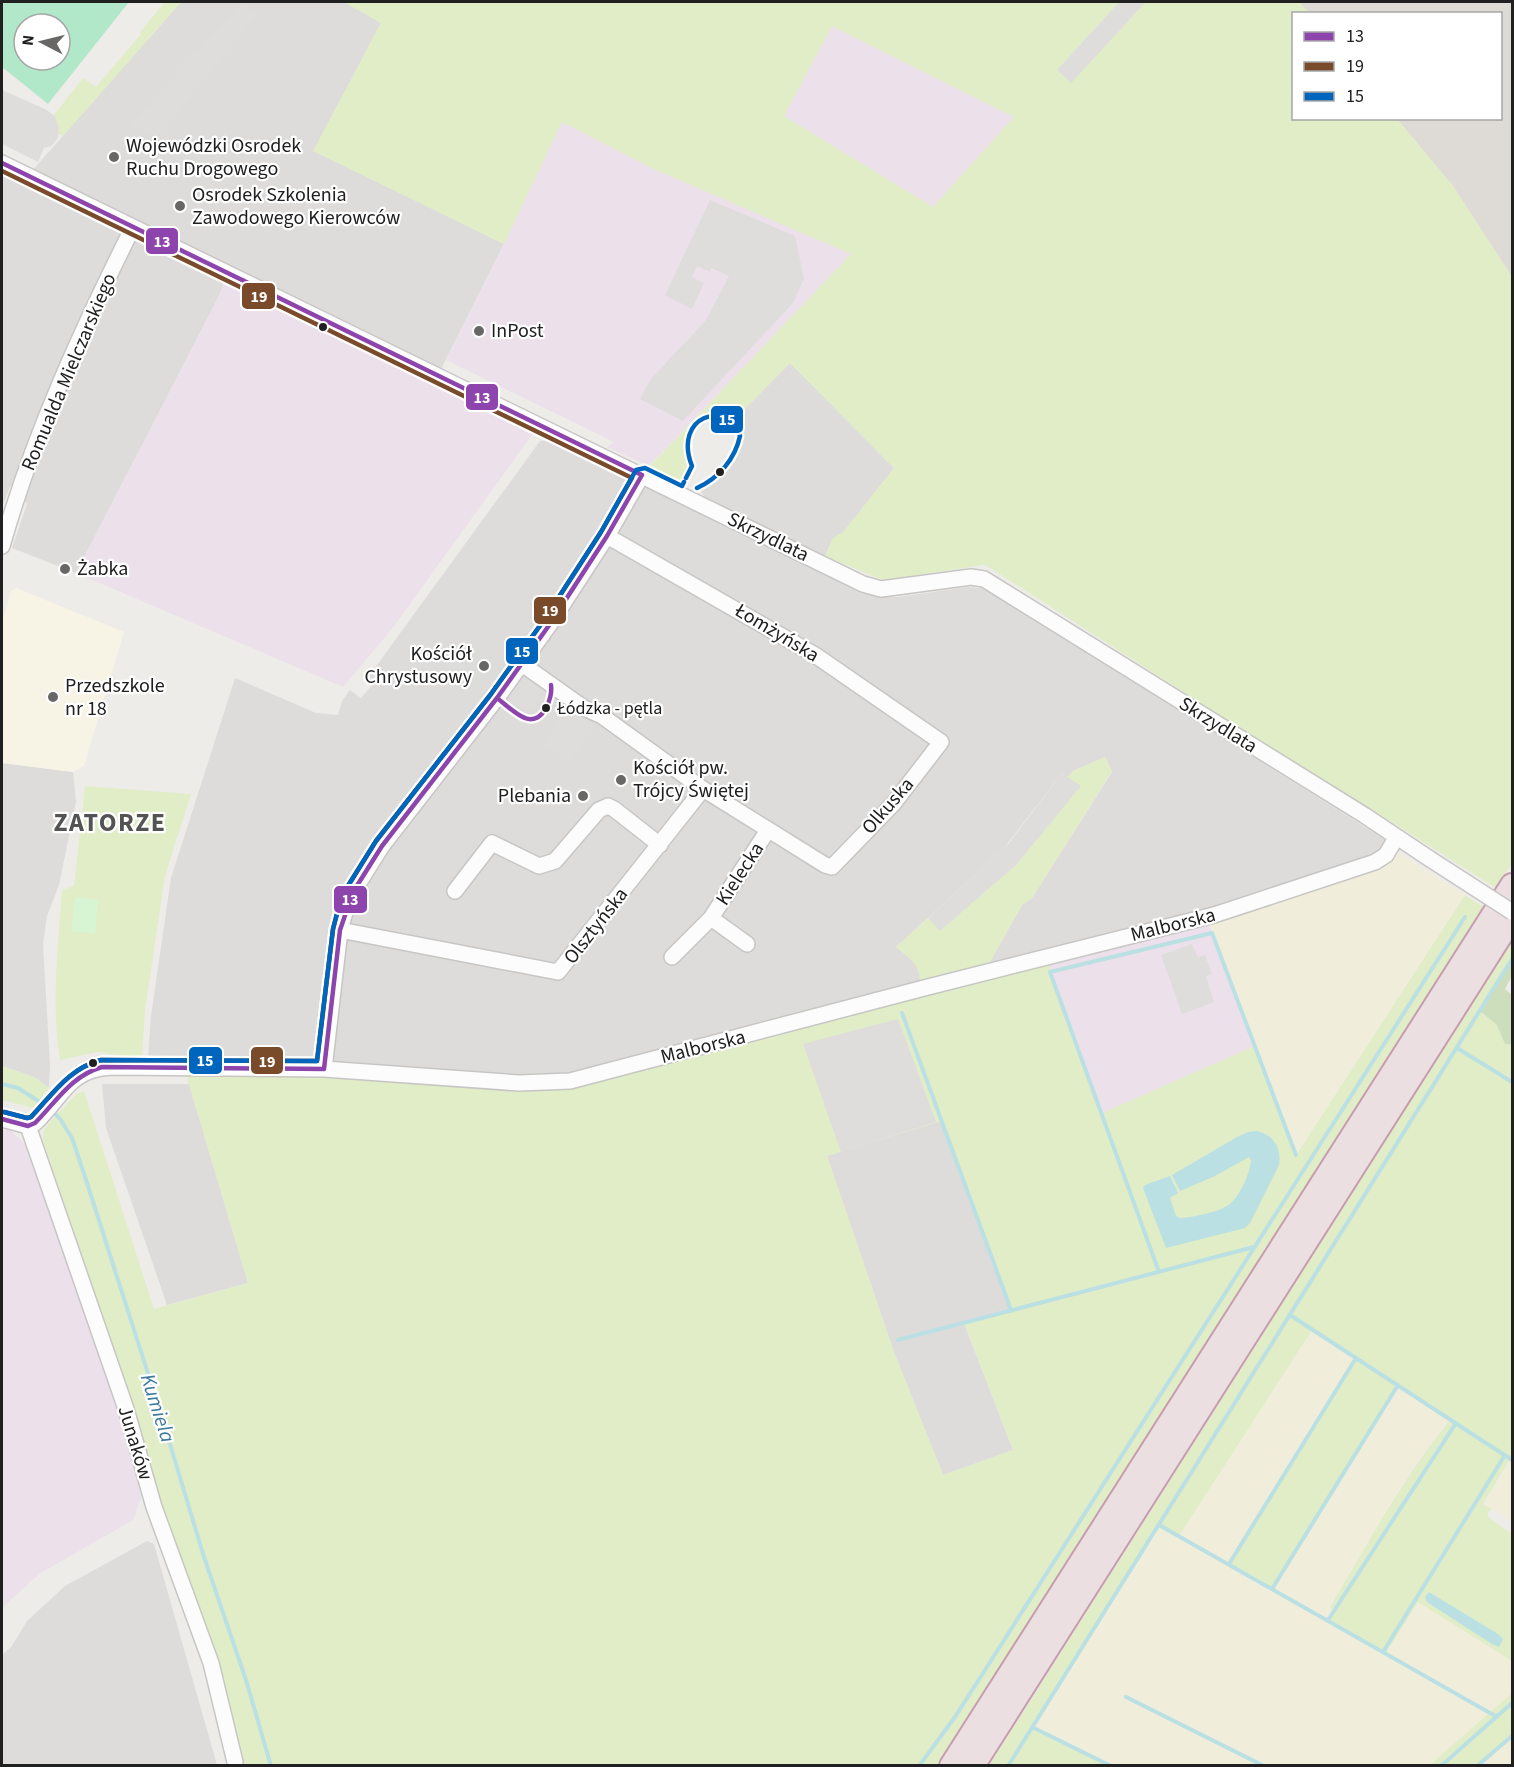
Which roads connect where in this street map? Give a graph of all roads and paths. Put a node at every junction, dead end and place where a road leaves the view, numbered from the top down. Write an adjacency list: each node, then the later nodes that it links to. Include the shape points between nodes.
1 (2, 163): 2 (street, Skrzydlata)
2 (133, 227): 3 (street, Skrzydlata); 4 (street, Romualda Mielczarskiego, via 65,373)
3 (642, 475): 5 (street); 11 (street, Skrzydlata, via 871,588 881,590 971,577 984,579)
4 (5, 518): 6 (street, Romualda Mielczarskiego)
5 (607, 536): 7 (street); 8 (street, Łomżyńska, via 815,654)
6 (2, 546)
7 (522, 664): 9 (street, Kielecka); 19 (street, via 376,854 352,892)
8 (941, 742): 13 (street, Olkuska, via 894,803)
9 (703, 789): 10 (street, Kielecka); 12 (street, Olsztyńska)
10 (768, 830): 13 (street, Kielecka); 17 (street, Kielecka)
11 (1396, 838): 16 (street, Skrzydlata, bridge); 22 (street, Malborska, via 1386,855 1375,862 1214,915 570,1081 519,1083)
12 (660, 845): 15 (street, via 608,806 598,810 555,861 539,866 492,843); 19 (street, Olsztyńska, via 558,972)
13 (832, 867)
14 (1512, 885): 26 (highway)
15 (455, 891)
16 (1512, 912)
17 (711, 918): 20 (street, Kielecka); 21 (street, Kielecka)
18 (1512, 918): 27 (highway)
19 (340, 930): 22 (street)
20 (747, 944)
21 (672, 957)
22 (324, 1069): 24 (street, Malborska, via 102,1067 80,1075)
23 (2, 1119): 24 (street)
24 (34, 1122): 25 (street, Junaków, via 154,1507 210,1663)
25 (235, 1762)
26 (951, 1766)
27 (973, 1766)

